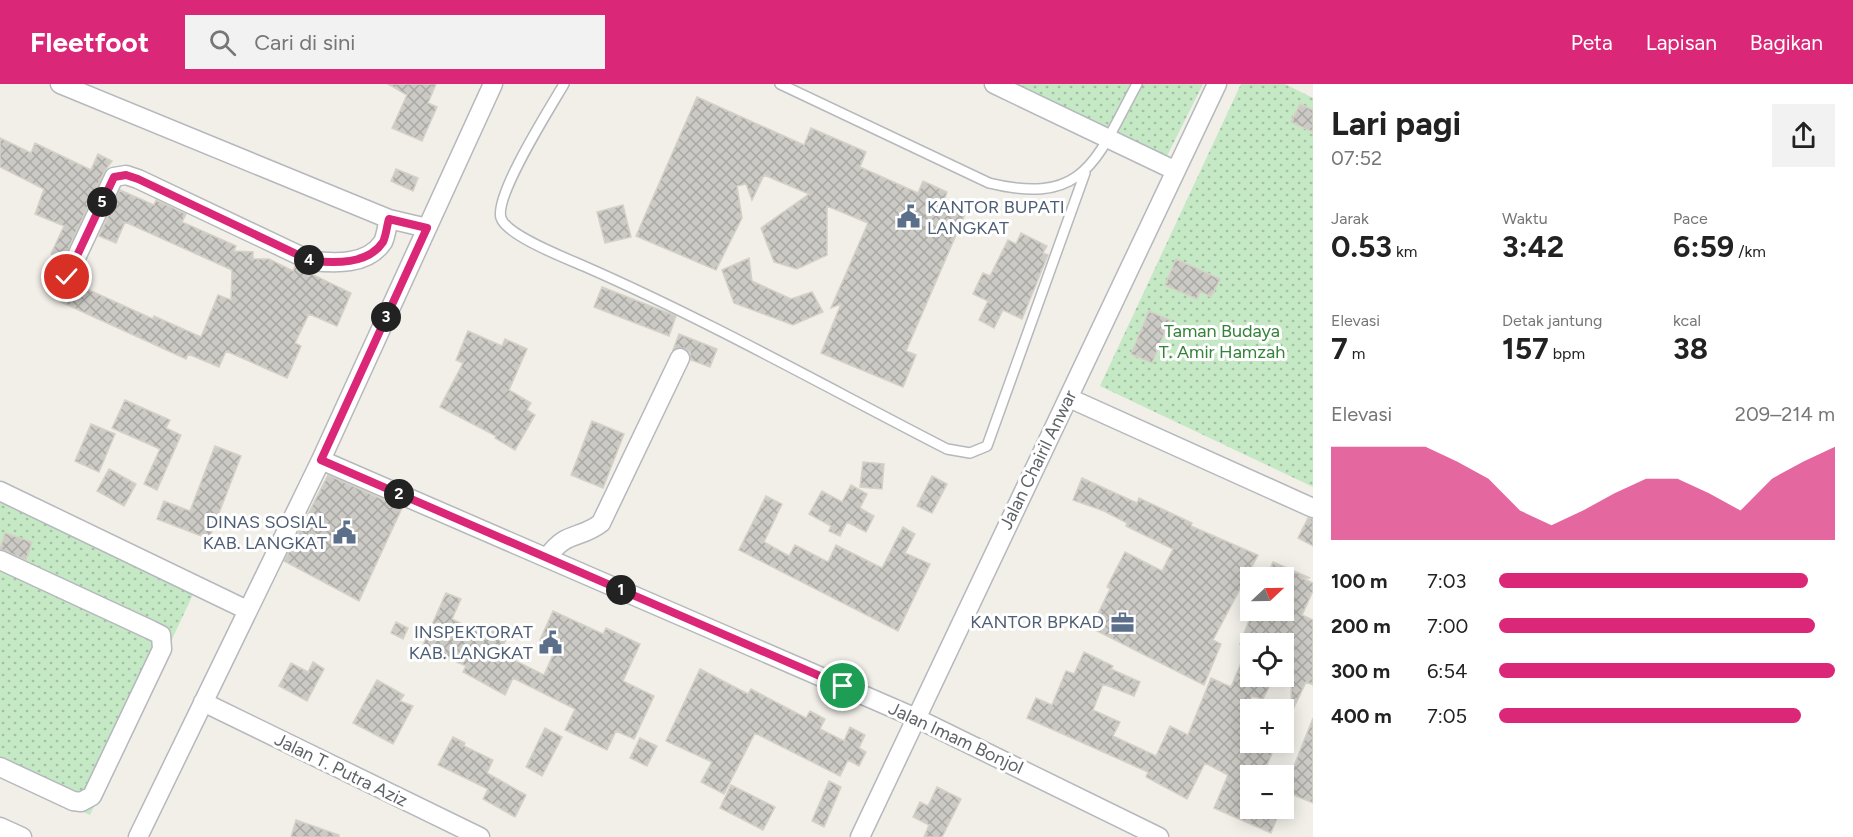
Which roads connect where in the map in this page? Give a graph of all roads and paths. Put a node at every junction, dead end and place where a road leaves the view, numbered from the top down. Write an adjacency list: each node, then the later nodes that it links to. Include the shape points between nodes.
1 (60, 84): 11 (street)
2 (493, 84): 12 (street)
3 (564, 84): 10 (lane, via 499,207 501,220 508,228 553,253 630,286 947,449 970,453 987,446)
4 (780, 84): 10 (lane, via 989,183 1012,189 1036,188 1068,183)
5 (994, 84): 8 (street)
6 (1137, 84): 8 (lane)
7 (1217, 84): 9 (street, Jalan Chairil Anwar)
8 (1107, 138): 9 (street); 10 (lane)
9 (1174, 170): 15 (street, Jalan Chairil Anwar)
10 (1085, 173)
11 (389, 219): 12 (street); 13 (street, via 382,243 360,259 337,263 311,261 138,179 114,177)
12 (427, 228): 16 (street)
13 (67, 277)
14 (680, 358): 19 (street, via 601,523 591,531 569,535)
15 (1069, 398): 18 (street); 23 (street, Jalan Chairil Anwar)
16 (321, 460): 19 (street, Jalan Imam Bonjol); 21 (street)
17 (2, 498): 21 (street)
18 (1313, 508)
19 (547, 558): 23 (street, Jalan Imam Bonjol)
20 (0, 560): 24 (street, via 151,630 161,635 163,641 87,800 73,801)
21 (247, 610): 22 (street)
22 (203, 702): 27 (street); 28 (street, Jalan T. Putra Aziz)
23 (916, 718): 29 (street, Jalan Chairil Anwar); 30 (street, Jalan Imam Bonjol)
24 (0, 767)
25 (0, 827): 26 (street)
26 (22, 837)
27 (138, 837)
28 (480, 837)
29 (861, 837)
30 (1159, 837)

